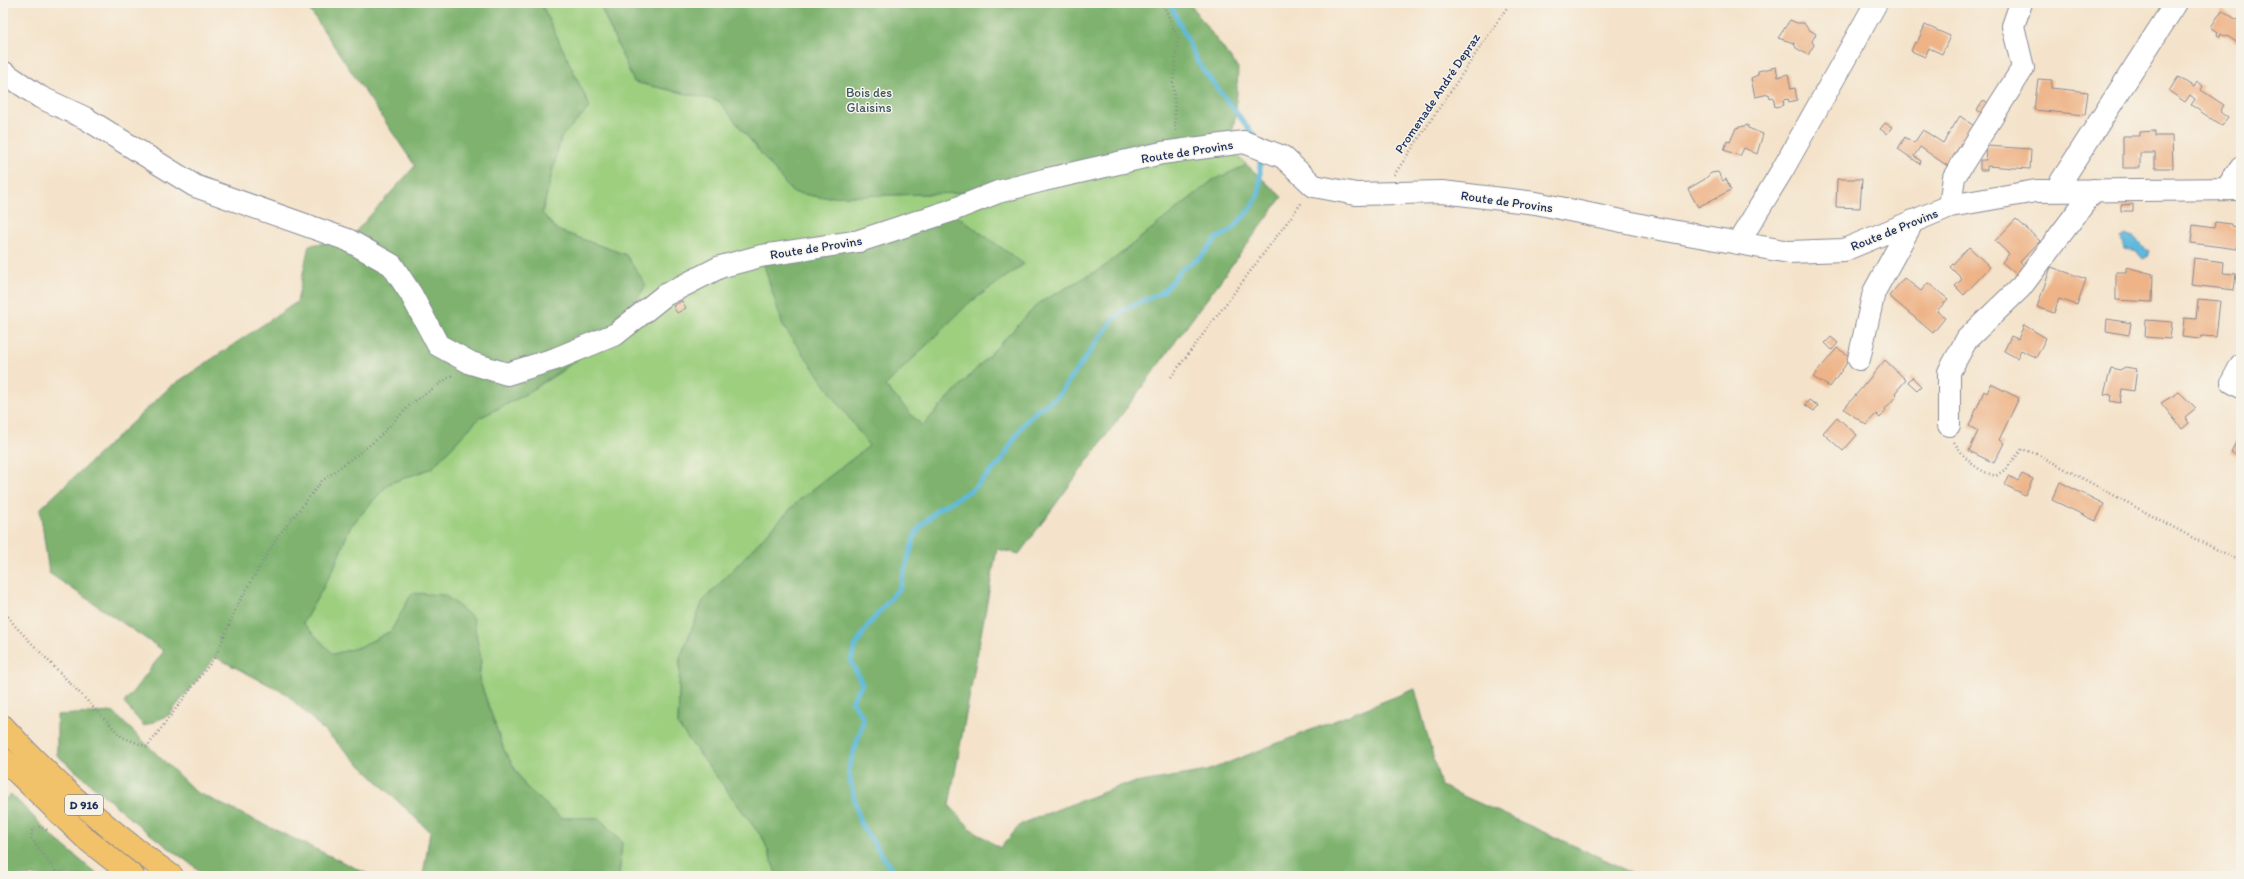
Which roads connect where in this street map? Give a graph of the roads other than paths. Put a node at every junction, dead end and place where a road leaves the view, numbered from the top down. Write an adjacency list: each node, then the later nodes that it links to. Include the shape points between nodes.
1 (1876, 3): 11 (street, via 1783,169)
2 (2021, 3): 9 (street, via 2013,26 2023,68 1954,177)
3 (2176, 3): 8 (street)
4 (3, 72): 11 (street, Route de Provins, via 40,97 92,122 195,186 348,240 392,265 411,294 438,345 471,363 507,374 555,359 616,334 665,295 720,267 761,256 859,241 998,192 1044,180 1178,151 1244,142 1283,157 1314,186 1356,194 1442,192 1536,203)
5 (2241, 167): 6 (street)
6 (2234, 188): 7 (street, Route de Provins)
7 (2094, 190): 8 (street, Route de Provins); 15 (street, via 2021,287 1967,339 1949,372)
8 (2055, 191): 9 (street, Route de Provins, via 2036,191)
9 (1950, 206): 10 (street, Route de Provins)
10 (1913, 221): 11 (street, Route de Provins, via 1844,250 1789,252); 12 (street, via 1874,292)
11 (1738, 243)
12 (1859, 359)
13 (2241, 365): 14 (street, via 2232,382)
14 (2241, 387)
15 (1949, 425)
16 (3, 726): 19 (highway, D 916, via 59,783 96,816)
17 (3, 759): 18 (highway, D 916, via 86,839)
18 (132, 876)
19 (172, 876)

